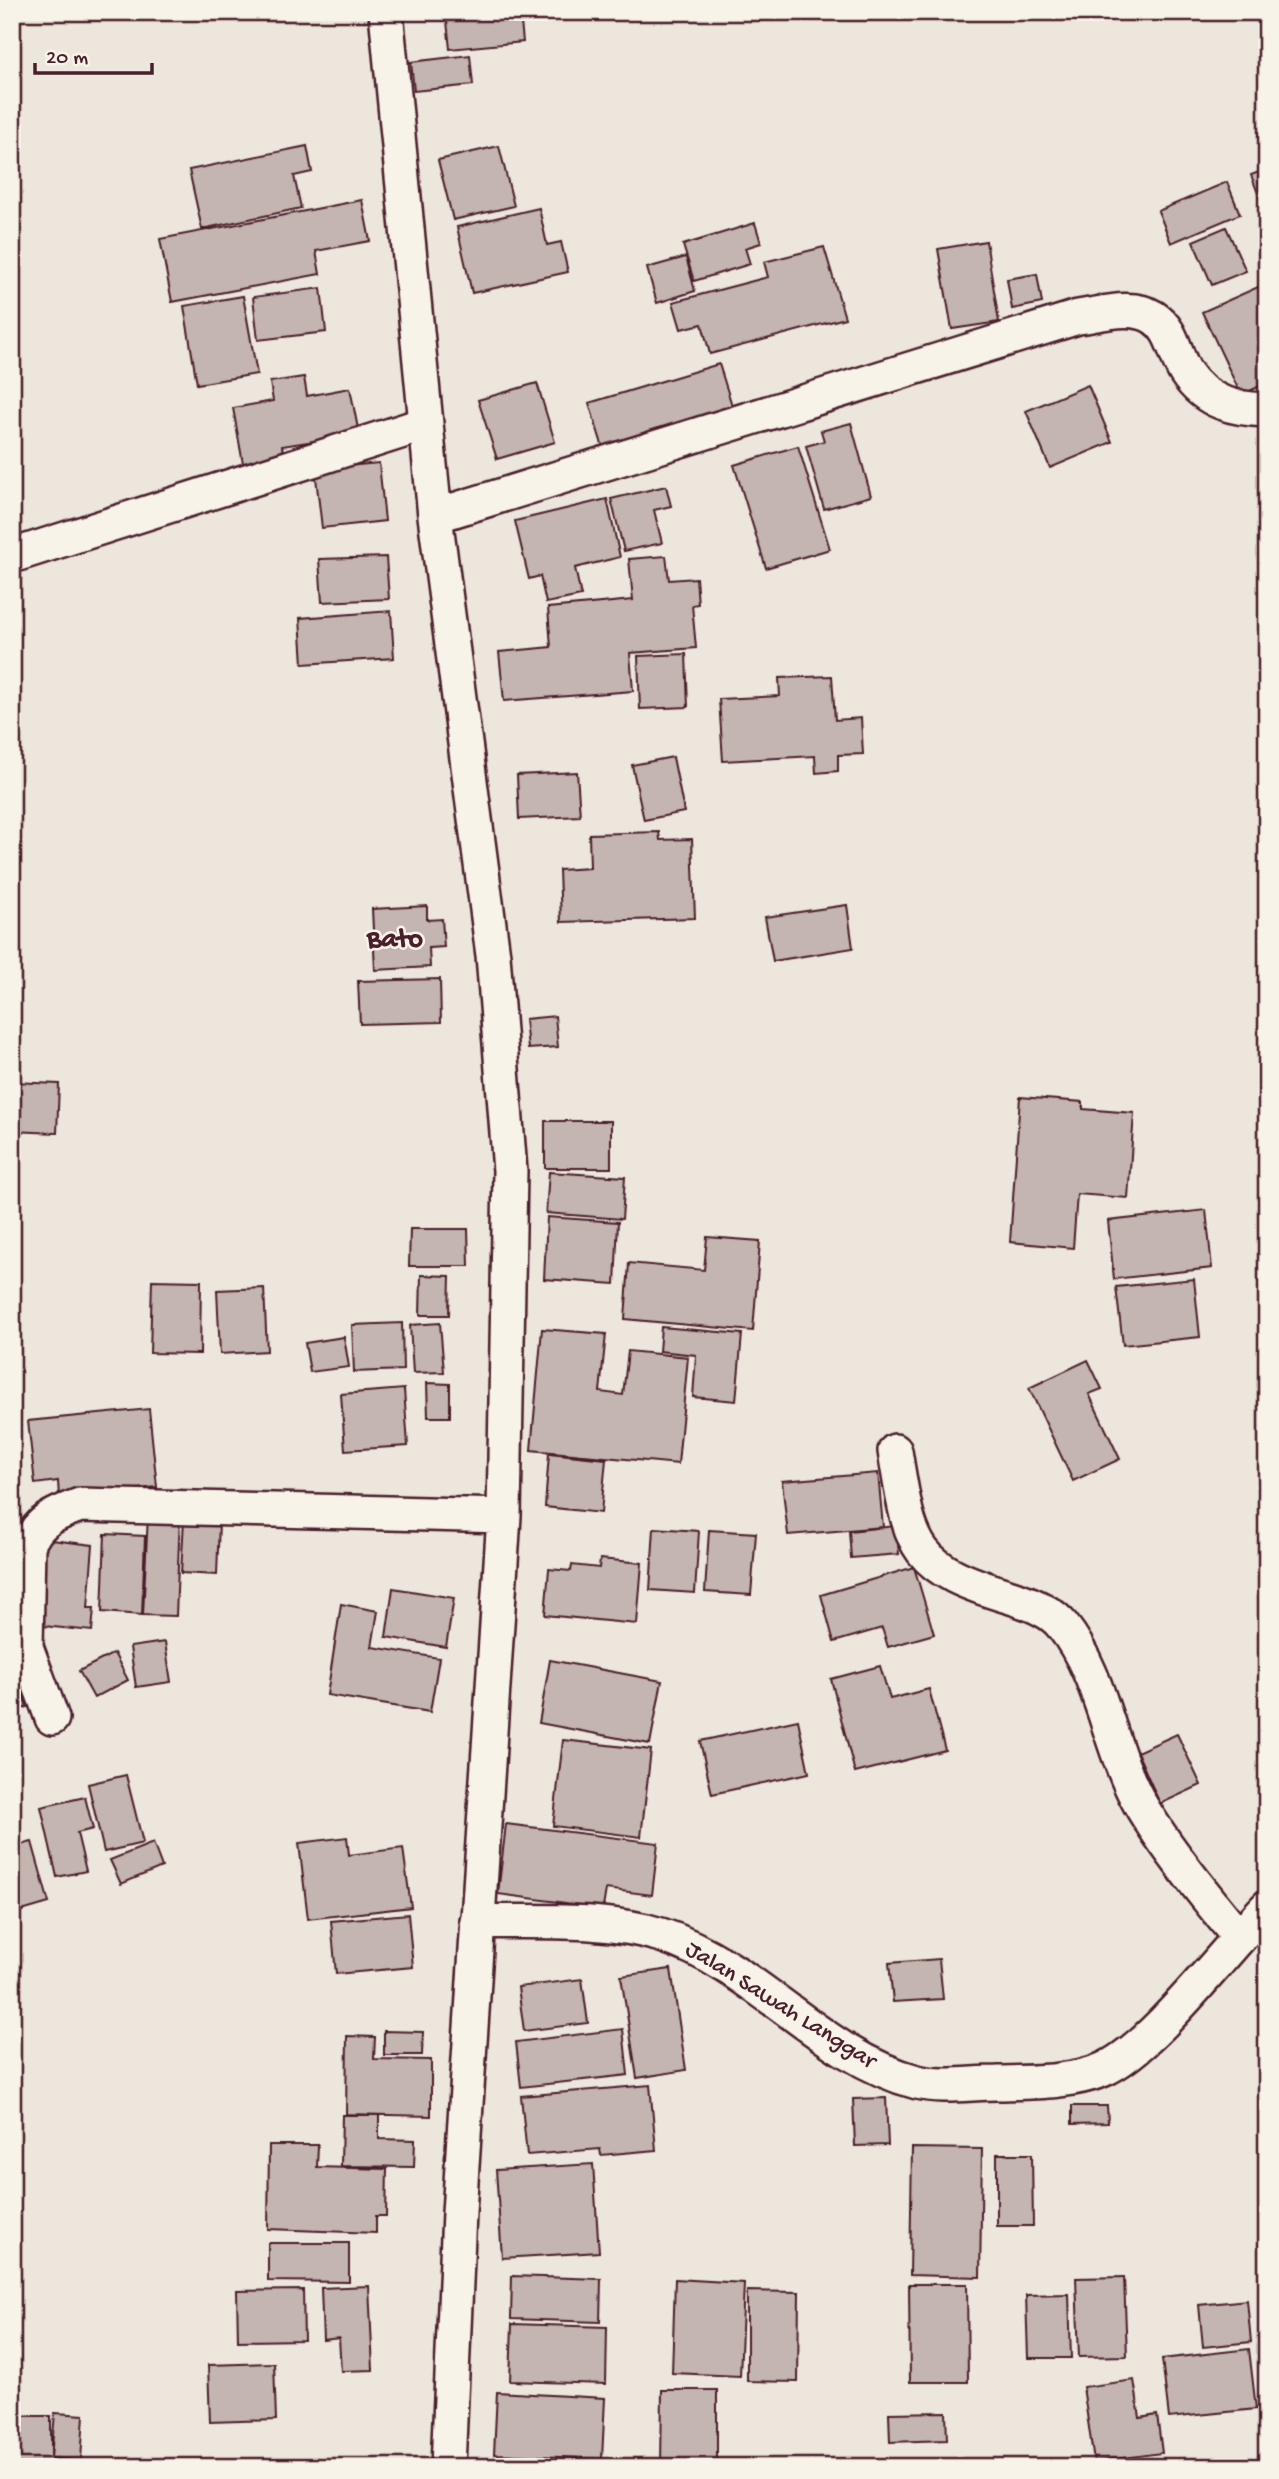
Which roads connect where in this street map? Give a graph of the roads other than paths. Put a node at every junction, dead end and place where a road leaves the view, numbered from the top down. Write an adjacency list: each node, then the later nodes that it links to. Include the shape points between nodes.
1 (386, 12): 3 (street)
2 (1267, 410): 4 (street, via 1236,410 1211,397 1186,373 1172,338 1153,317 1126,310 1078,317)
3 (425, 424): 4 (street); 5 (street)
4 (435, 516): 7 (street, via 504,1069 510,1171)
5 (12, 556)
6 (895, 1451): 11 (street, via 906,1520 924,1556 950,1577 1026,1602 1060,1622 1085,1659 1140,1804)
7 (504, 1516): 8 (street, via 80,1506 61,1512 33,1532 28,1546 26,1647); 10 (street)
8 (52, 1718)
9 (1267, 1907): 11 (street, Jalan Sawah Langgar)
10 (477, 1921): 11 (street, Jalan Sawah Langgar, via 597,1924 660,1935 733,1971 841,2049 920,2083 1058,2080 1102,2070 1144,2042); 12 (street)
11 (1238, 1937)
12 (448, 2467)

